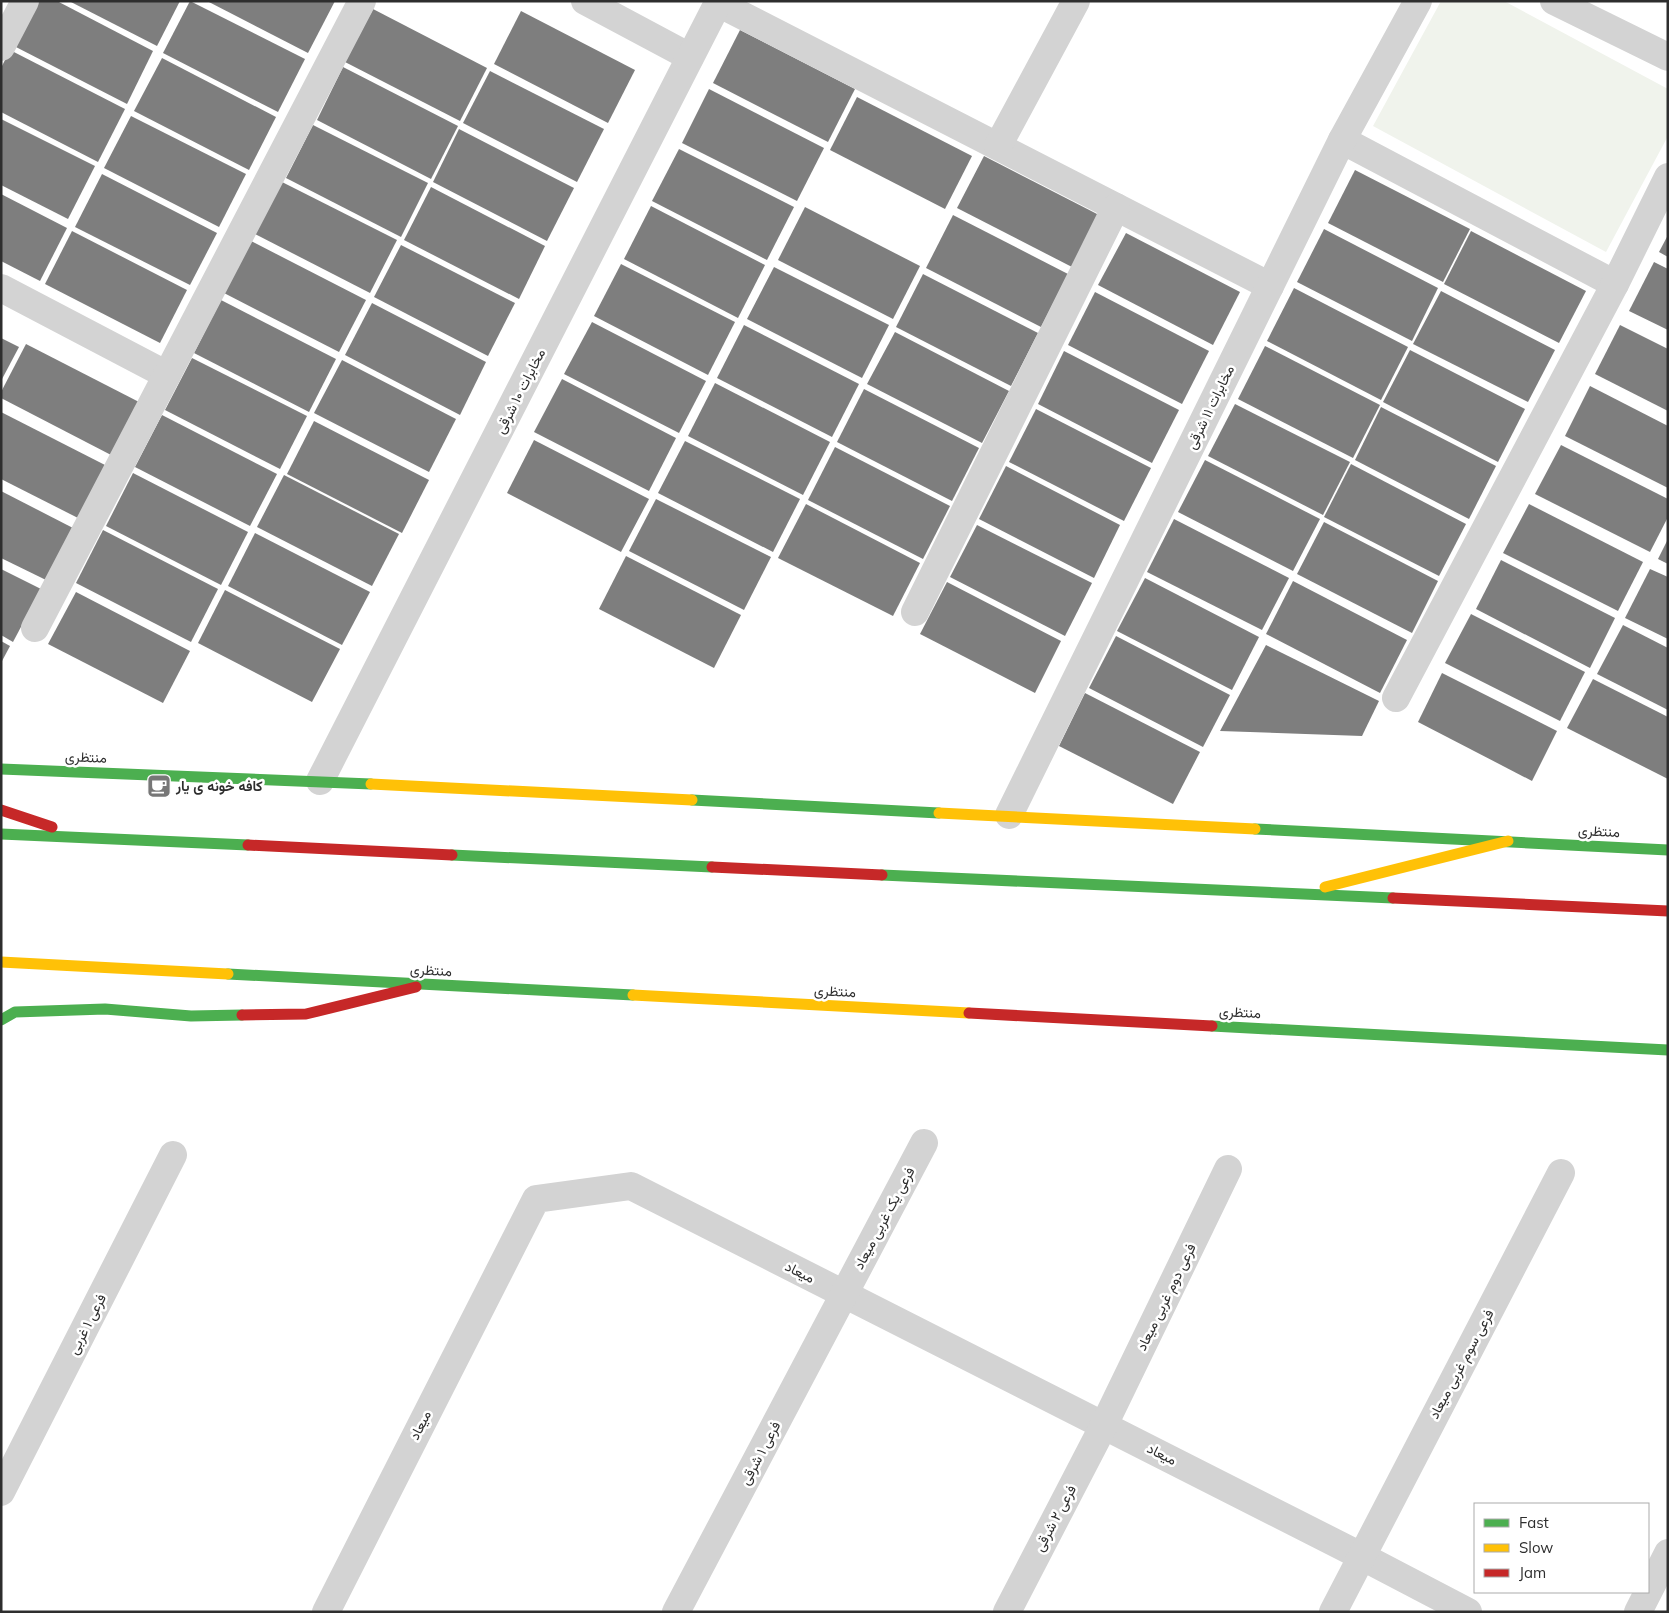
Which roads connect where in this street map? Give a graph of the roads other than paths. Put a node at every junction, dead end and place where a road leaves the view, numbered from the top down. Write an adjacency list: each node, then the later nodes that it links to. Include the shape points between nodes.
1 (25, 1): 8 (street)
2 (362, 1): 18 (street)
3 (585, 1): 9 (street)
4 (1076, 1): 12 (street)
5 (1418, 1): 11 (street, مخابرات ۱۱ شرقی)
6 (1554, 1): 10 (street)
7 (719, 2): 9 (street, مخابرات ۱۰ شرقی); 12 (street)
8 (1, 47)
9 (690, 56): 23 (street, مخابرات ۱۰ شرقی)
10 (1668, 57)
11 (1342, 140): 15 (street); 16 (street, مخابرات ۱۱ شرقی)
12 (998, 146): 14 (street)
13 (1668, 177): 15 (street)
14 (1116, 207): 16 (street); 19 (street)
15 (1615, 284): 21 (street)
16 (1270, 286): 25 (street, مخابرات ۱۱ شرقی)
17 (1, 288): 18 (street)
18 (167, 376): 20 (street)
19 (915, 612)
20 (36, 628)
21 (1396, 698)
22 (1, 768): 23 (main road, منتظری)
23 (320, 781): 25 (main road, منتظری)
24 (1, 810): 27 (main road)
25 (1009, 815): 28 (main road, منتظری)
26 (1, 834): 27 (main road)
27 (82, 837): 30 (main road)
28 (1508, 841): 29 (main road, منتظری); 30 (main road)
29 (1668, 850)
30 (1297, 894): 31 (main road)
31 (1668, 911)
32 (1, 962): 33 (main road, منتظری)
33 (426, 985): 34 (main road, via 306,1014 191,1016 106,1009 15,1012); 35 (main road, منتظری)
34 (1, 1020)
35 (1668, 1050)
36 (924, 1143): 40 (street, فرعی یک غربی میعاد)
37 (173, 1155): 42 (street, فرعی ۱ غربی)
38 (1228, 1169): 41 (street, فرعی دوم غربی میعاد)
39 (1561, 1173): 44 (street, فرعی سوم غربی میعاد)
40 (844, 1294): 41 (street, میعاد); 47 (street, میعاد, via 631,1186 536,1199); 48 (street, فرعی ۱ شرقی)
41 (1104, 1425): 44 (street, میعاد); 49 (street, فرعی ۲ شرقی)
42 (1, 1492)
43 (1668, 1553): 45 (street)
44 (1361, 1556): 50 (street, فرعی سوم غربی میعاد); 51 (street, میعاد)
45 (1649, 1590)
46 (1648, 1593): 52 (street)
47 (326, 1612)
48 (676, 1612)
49 (1007, 1612)
50 (1333, 1612)
51 (1468, 1612)
52 (1638, 1612)

